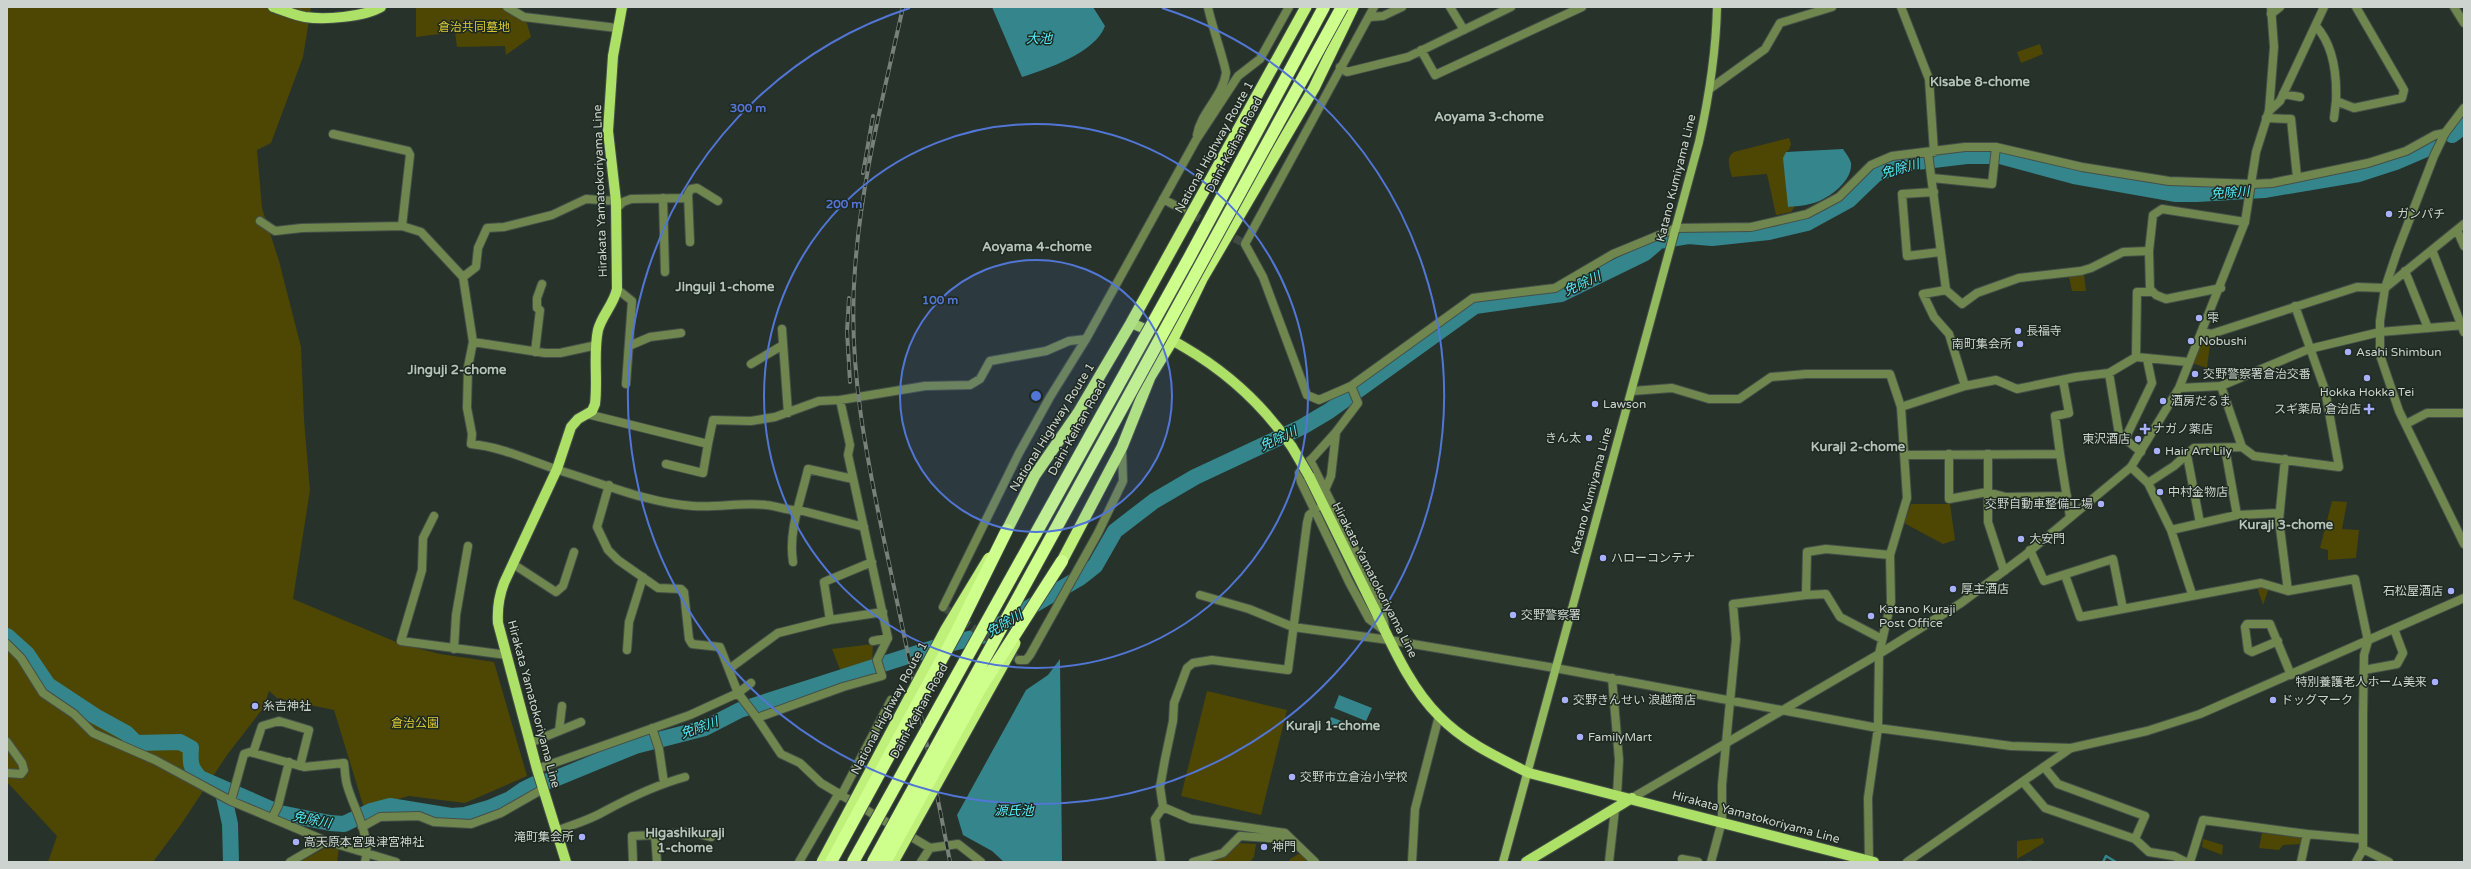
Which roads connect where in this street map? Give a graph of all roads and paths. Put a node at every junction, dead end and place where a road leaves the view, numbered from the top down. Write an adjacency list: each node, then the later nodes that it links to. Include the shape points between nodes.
1 (272, 7): 2 (main road, via 304,17 325,18 363,14)
2 (381, 7)
3 (508, 7): 27 (street, via 524,17)
4 (622, 7): 27 (main road, Hirakata Yamatokoriyama Line)
5 (1208, 7): 40 (street, via 1226,72 1199,122)
6 (1288, 7): 40 (street, via 1260,59 1238,76)
7 (1306, 7): 74 (highway, National Highway Route 1)
8 (1324, 7): 239 (highway, Daini-Keihan Road, bridge, via 1181,272)
9 (1342, 7): 240 (highway, bridge)
10 (1353, 7): 82 (highway, via 1314,88 1202,279)
11 (1374, 7): 24 (street)
12 (1402, 7): 24 (street, via 1383,16)
13 (1450, 7): 28 (street)
14 (1511, 7): 28 (street)
15 (1582, 7): 29 (street, via 1435,76)
16 (1717, 7): 31 (main road, Katano Kumiyama Line)
17 (1832, 7): 31 (street, via 1780,23 1765,49)
18 (1901, 7): 41 (street, via 1929,79)
19 (2280, 7): 23 (street)
20 (2324, 7): 26 (street)
21 (2356, 7): 34 (street, via 2404,90 2402,98 2367,107 2354,108)
22 (2454, 7): 25 (street)
23 (2271, 11): 36 (street, via 2273,66)
24 (1370, 17): 30 (street)
25 (2464, 23)
26 (2316, 26): 32 (street); 34 (street, via 2323,34 2334,62)
27 (617, 28): 51 (main road, Hirakata Yamatokoriyama Line, via 608,131)
28 (1464, 30): 29 (street)
29 (1421, 50): 30 (street, via 1408,57 1347,72)
30 (1340, 67): 96 (street, via 1245,244 1263,277 1307,395 1319,400)
31 (1711, 88): 57 (main road, Katano Kumiyama Line)
32 (2283, 94): 33 (street); 36 (street)
33 (2300, 97)
34 (2336, 101): 37 (street)
35 (2464, 108): 38 (street)
36 (2268, 114): 43 (street, via 2291,119); 45 (street, via 2256,152)
37 (2334, 118)
38 (2445, 133): 43 (street, via 2435,135 2406,151 2368,163); 69 (street, via 2428,171)
39 (333, 134): 56 (street, via 408,151 410,155)
40 (1196, 140): 49 (street)
41 (1930, 153): 42 (street, via 1965,147); 44 (street); 57 (street, via 1892,156 1871,165 1839,197 1807,214 1751,227)
42 (1996, 153): 44 (street, via 1992,184); 45 (street, via 2169,181)
43 (2296, 177): 45 (street, via 2272,183)
44 (1932, 178): 46 (street)
45 (2252, 184): 54 (street)
46 (1934, 192): 63 (street); 63 (street, via 1902,194 1907,256)
47 (663, 198): 48 (street); 51 (street, via 631,199); 64 (street)
48 (688, 198): 50 (street, via 692,189 697,188); 59 (street)
49 (1163, 199): 52 (street); 81 (street)
50 (718, 201)
51 (616, 205): 66 (street, via 586,199 552,215 504,227 487,228 478,248 476,267); 70 (main road, Hirakata Yamatokoriyama Line)
52 (1182, 209)
53 (260, 221): 56 (street, via 275,231)
54 (2245, 222): 62 (street, via 2162,208 2153,215); 68 (street)
55 (2464, 224): 58 (street)
56 (402, 226): 66 (street, via 421,232)
57 (1675, 230): 96 (street, via 1613,254 1556,288 1473,298); 100 (main road, Katano Kumiyama Line)
58 (2457, 230): 60 (street); 61 (street)
59 (690, 242)
60 (2464, 246)
61 (2432, 250): 65 (street); 76 (street)
62 (2149, 251): 71 (street, via 2123,252 2081,271 2020,278 1978,293 1962,304); 72 (street)
63 (1940, 252): 71 (street)
64 (665, 272)
65 (2406, 272): 69 (street); 75 (street)
66 (463, 277): 83 (street)
67 (542, 284): 88 (street, via 537,298 537,308 540,310)
68 (2221, 288): 72 (street, via 2166,299); 78 (street)
69 (2385, 288): 73 (street, via 2357,287); 79 (street)
70 (617, 289): 84 (main road, Hirakata Yamatokoriyama Line, via 615,299 599,328); 85 (street, via 632,301)
71 (1946, 290): 97 (street, via 1923,294 1934,317 1949,334)
72 (2152, 292): 89 (street, via 2137,292)
73 (2295, 306): 78 (street, via 2211,334); 87 (street)
74 (1131, 323): 82 (main road, Hirakata Yamatokoriyama Line); 138 (highway, National Highway Route 1, via 1078,413 1035,475)
75 (2428, 328): 76 (street); 79 (street)
76 (2463, 328)
77 (782, 329): 86 (street)
78 (2202, 332): 91 (street)
79 (2380, 332): 87 (street); 106 (street, via 2380,356 2387,382)
80 (681, 334): 85 (street, via 650,337)
81 (1086, 339): 101 (street, via 1069,341 1046,351 990,361 980,380 970,385 925,386); 157 (street, via 1019,453)
82 (1172, 341): 110 (highway, via 1150,377); 163 (main road, Hirakata Yamatokoriyama Line, bridge, via 1220,370 1260,406 1280,431 1309,476)
83 (473, 342): 88 (street); 123 (street, via 468,367 466,408 472,434 471,444 492,446)
84 (597, 345): 88 (street, via 560,353); 105 (main road, Hirakata Yamatokoriyama Line, via 595,404)
85 (629, 346): 95 (street)
86 (783, 346): 92 (street); 103 (street)
87 (2309, 349): 98 (street); 119 (street, via 2325,390 2339,467)
88 (535, 352)
89 (2136, 357): 90 (street); 93 (street)
90 (2147, 360): 91 (street, via 2175,359); 108 (street, via 2152,383)
91 (2188, 362): 99 (street)
92 (751, 364)
93 (2109, 373): 94 (street); 108 (street, via 2119,434)
94 (2063, 380): 97 (street, via 2016,389 1996,380); 116 (street, via 2069,413 2055,416)
95 (626, 384)
96 (1351, 386): 107 (street, via 1358,403)
97 (1965, 386): 102 (street)
98 (2222, 386): 99 (street); 111 (street)
99 (2179, 388): 113 (street)
100 (1632, 391): 102 (street, via 1672,388 1709,399 1739,399 1771,377 1806,374 1890,374); 175 (main road, Katano Kumiyama Line)
101 (840, 400): 103 (street, via 819,401); 124 (street, via 850,445 848,455)
102 (1901, 407): 117 (street)
103 (788, 413): 109 (street, via 751,421 713,420)
104 (2464, 413): 106 (street, via 2428,413)
105 (587, 414): 109 (street); 123 (main road, Hirakata Yamatokoriyama Line, via 571,427)
106 (2406, 424): 140 (street)
107 (1336, 432): 120 (street); 127 (street, via 1331,476)
108 (2126, 439): 113 (street)
109 (708, 444): 121 (street, via 703,473)
110 (1122, 447): 145 (highway); 174 (street, via 1123,481 1098,533 1030,654 1026,660)
111 (2242, 447): 112 (street); 119 (street, via 2254,456)
112 (2225, 448): 118 (street, via 2194,448); 133 (street)
113 (2141, 452): 122 (street)
114 (1949, 454): 115 (street); 117 (street); 128 (street, via 1949,499)
115 (1988, 454): 116 (street); 128 (street)
116 (2060, 454): 129 (street)
117 (1904, 455): 144 (street, via 1907,498)
118 (2186, 455): 125 (street); 136 (street)
119 (2284, 459): 132 (street)
120 (1310, 460): 127 (street); 130 (street, via 1299,473 1301,482)
121 (666, 464)
122 (2131, 467): 125 (street); 135 (street)
123 (557, 469): 126 (street); 148 (main road, Hirakata Yamatokoriyama Line)
124 (853, 479): 131 (street, via 808,469); 137 (street)
125 (2148, 483): 139 (street)
126 (609, 485): 131 (street, via 661,502 694,506 766,504 788,511); 151 (street, via 597,527 608,550)
127 (1325, 490): 163 (street, via 1381,602)
128 (1987, 492): 129 (street, via 2006,497); 149 (street, via 1988,522)
129 (2067, 496): 135 (street)
130 (1316, 509): 161 (street, via 1309,515 1307,523); 163 (street, via 1369,619)
131 (799, 510): 137 (street); 146 (street, via 793,523 790,545)
132 (2279, 513): 133 (street); 152 (street)
133 (2237, 515): 136 (street)
134 (434, 516): 170 (street, via 423,538 422,570 401,641)
135 (2070, 517): 142 (street)
136 (2200, 523): 139 (street)
137 (864, 527): 147 (street)
138 (1007, 530): 237 (highway, National Highway Route 1, bridge, via 946,629); 238 (highway, bridge, via 956,633)
139 (2171, 530): 153 (street)
140 (2464, 544)
141 (468, 546): 170 (street, via 456,615)
142 (2030, 550): 149 (street); 150 (street, via 2044,581)
143 (574, 552): 148 (street, via 563,586 556,592)
144 (1890, 555): 155 (street, via 1826,549 1807,552); 165 (street, via 1891,602)
145 (1062, 561): 241 (highway, bridge, via 980,690); 242 (highway, bridge)
146 (793, 562)
147 (872, 562): 159 (street); 160 (street, via 824,582)
148 (512, 564): 173 (main road, Hirakata Yamatokoriyama Line, via 499,595 497,611)
149 (2004, 571): 172 (street, via 1961,603)
150 (2065, 575): 158 (street, via 2080,617); 158 (street, via 2113,559)
151 (643, 577): 171 (street, via 629,622); 176 (street, via 658,588 681,589 684,592 689,639 692,644 720,647)
152 (2288, 591): 153 (street, via 2261,583); 167 (street, via 2355,579)
153 (2192, 594): 158 (street)
154 (1200, 595): 161 (street, via 1250,609)
155 (1806, 595): 165 (street, via 1826,594 1840,617); 183 (street, via 1733,604 1736,639)
156 (2464, 598): 162 (street)
157 (943, 607)
158 (2123, 609)
159 (883, 612): 160 (street); 164 (street)
160 (830, 620): 176 (street, via 778,633)
161 (1293, 627): 163 (street); 212 (street, via 1288,670 1212,660 1193,663 1188,668 1174,704 1173,721 1164,759 1160,787)
162 (2394, 629): 167 (street); 177 (street, via 2403,653 2397,664)
163 (1387, 636): 175 (street); 186 (main road, Hirakata Yamatokoriyama Line, via 1417,690)
164 (888, 638): 166 (street); 187 (street, via 878,663 882,676)
165 (1882, 639): 172 (street)
166 (873, 640)
167 (2368, 641): 177 (street, via 2364,654); 178 (street)
168 (2278, 642): 168 (street, via 2270,624 2247,624 2245,627 2248,650 2252,652); 178 (street)
169 (7, 644): 209 (street, via 21,658 43,693 74,714 93,733 155,760)
170 (454, 649): 173 (street)
171 (627, 650)
172 (1879, 654): 185 (street); 189 (street)
173 (507, 655): 193 (main road, Hirakata Yamatokoriyama Line)
174 (1020, 660)
175 (1555, 668): 179 (street); 202 (main road, Katano Kumiyama Line)
176 (729, 669): 181 (street)
177 (2364, 670): 223 (street)
178 (2291, 674): 195 (street, via 2200,714 2147,731)
179 (1612, 678): 183 (street); 208 (street, via 1619,760)
180 (751, 683): 181 (street)
181 (738, 693): 187 (street); 191 (street)
182 (892, 700): 207 (street)
183 (1731, 700): 185 (street); 194 (street)
184 (562, 706): 190 (street)
185 (1782, 709): 189 (street); 194 (street)
186 (1439, 716): 202 (main road, Hirakata Yamatokoriyama Line, via 1461,736); 248 (street, via 1415,809)
187 (757, 718): 207 (street, via 781,754 800,762 822,783)
188 (581, 722): 190 (street)
189 (1878, 728): 195 (street, via 2011,746); 229 (street, via 1868,798)
190 (559, 731): 193 (street)
191 (654, 732): 200 (street); 205 (street)
192 (7, 742): 201 (street, via 24,770 21,774)
193 (532, 742): 200 (main road, Hirakata Yamatokoriyama Line)
194 (1725, 744): 210 (street); 216 (street)
195 (2071, 748): 199 (street)
196 (253, 753): 197 (street); 198 (street, via 262,726 279,721 309,730); 209 (street, via 244,754 236,789)
197 (289, 762): 198 (street); 214 (street, via 278,806)
198 (300, 766): 215 (street, via 344,764 347,784)
199 (2044, 767): 204 (street); 222 (street, via 2058,784 2145,816)
200 (537, 769): 206 (main road, Hirakata Yamatokoriyama Line)
201 (7, 773)
202 (1529, 773): 208 (main road, Hirakata Yamatokoriyama Line); 249 (main road, Katano Kumiyama Line)
203 (685, 777): 205 (street)
204 (2023, 782): 222 (street, via 2045,808); 254 (street)
205 (664, 783): 217 (street, via 604,812)
206 (542, 784): 215 (street, via 501,813 472,824 434,822 418,816); 217 (main road, Hirakata Yamatokoriyama Line)
207 (840, 793): 211 (street); 236 (street)
208 (1617, 795): 210 (main road, Hirakata Yamatokoriyama Line)
209 (228, 798): 214 (street)
210 (1632, 798): 213 (main road); 216 (main road, Hirakata Yamatokoriyama Line)
211 (864, 807): 225 (street); 238 (street)
212 (1163, 807): 218 (street, via 1199,820); 245 (street, via 1155,819)
213 (1615, 810): 250 (main road, via 1562,838); 251 (street)
214 (272, 817): 224 (street)
215 (360, 820): 227 (street)
216 (1722, 821): 229 (main road, Hirakata Yamatokoriyama Line); 253 (street)
217 (556, 831): 233 (main road, Hirakata Yamatokoriyama Line)
218 (1285, 833): 246 (street, via 1282,839 1240,836 1223,853); 247 (street)
219 (2307, 834): 223 (street); 256 (street, via 2203,820); 257 (street)
220 (655, 835): 221 (street, via 691,832); 234 (street, via 632,836); 235 (street)
221 (711, 837)
222 (2135, 839): 255 (street, via 2149,852 2174,856)
223 (2363, 839): 226 (street)
224 (326, 841): 227 (street); 230 (street)
225 (930, 848): 243 (street); 244 (street, via 958,844)
226 (2363, 848): 258 (street); 259 (street)
227 (368, 852): 231 (street); 232 (street)
228 (1682, 859): 252 (street)
229 (1872, 861)
230 (290, 862)
231 (365, 862)
232 (396, 862)
233 (566, 862)
234 (633, 862)
235 (657, 862)
236 (799, 862)
237 (822, 862)
238 (832, 862)
239 (853, 862)
240 (873, 862)
241 (885, 862)
242 (893, 862)
243 (921, 862)
244 (981, 862)
245 (1161, 862)
246 (1193, 862)
247 (1315, 862)
248 (1412, 862)
249 (1503, 862)
250 (1526, 862)
251 (1609, 862)
252 (1698, 862)
253 (1711, 862)
254 (1907, 862)
255 (2186, 862)
256 (2190, 862)
257 (2301, 862)
258 (2356, 862)
259 (2390, 862)

